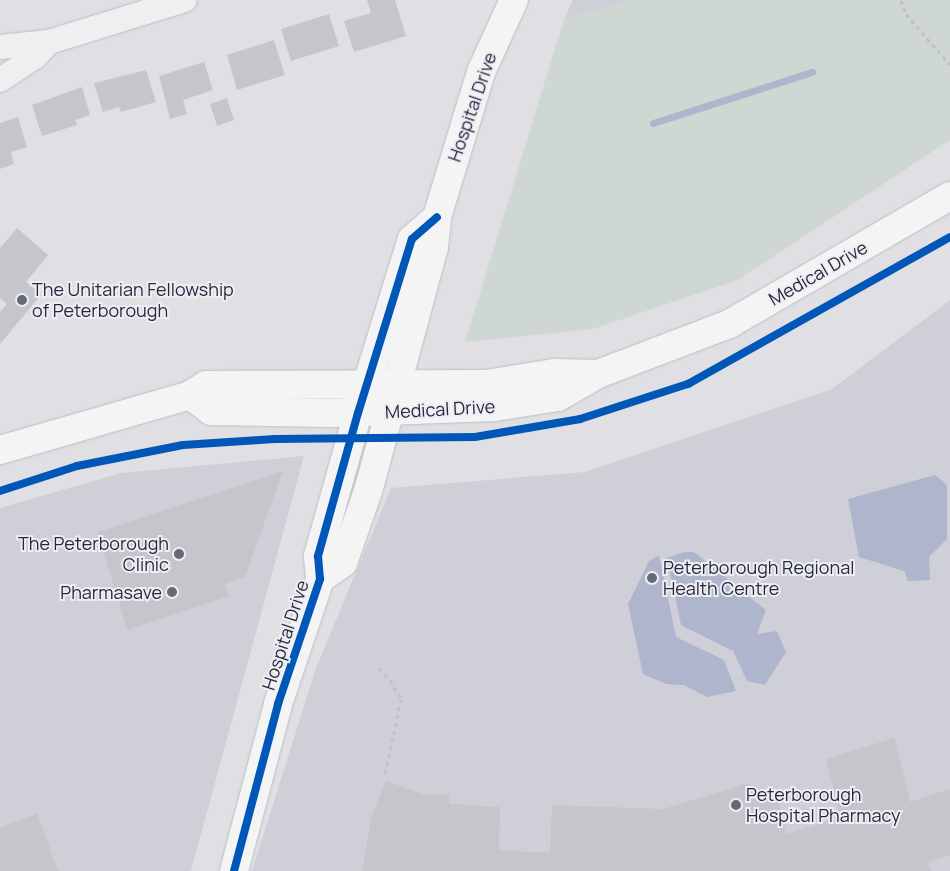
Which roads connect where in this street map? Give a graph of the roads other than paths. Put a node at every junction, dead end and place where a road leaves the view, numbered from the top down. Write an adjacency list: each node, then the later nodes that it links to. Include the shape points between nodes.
1 (185, 0): 3 (street)
2 (514, 0): 7 (main road, Hospital Drive, via 481,72)
3 (49, 42): 4 (street); 5 (street, via 35,57)
4 (0, 47)
5 (0, 80)
6 (950, 196): 8 (main road, Medical Drive, via 729,324)
7 (437, 217): 9 (main road, Hospital Drive, via 412,240); 10 (main road, Hospital Drive, via 434,246)
8 (598, 374): 10 (main road, Medical Drive, via 554,373 486,384); 13 (main road, Medical Drive, via 558,397 495,407)
9 (368, 384): 10 (main road, Medical Drive); 11 (main road, Medical Drive, via 206,385); 12 (main road, Hospital Drive)
10 (399, 384): 13 (main road, Hospital Drive)
11 (190, 395): 12 (main road, Medical Drive, via 210,410); 14 (main road, Medical Drive)
12 (358, 412): 13 (main road, Medical Drive); 15 (main road, Hospital Drive, via 318,556)
13 (390, 412): 15 (main road, Hospital Drive, via 369,488 343,563)
14 (0, 450)
15 (320, 579): 16 (main road, Hospital Drive, via 278,704)
16 (234, 871)

